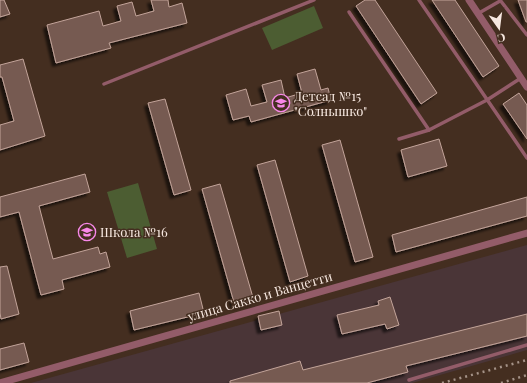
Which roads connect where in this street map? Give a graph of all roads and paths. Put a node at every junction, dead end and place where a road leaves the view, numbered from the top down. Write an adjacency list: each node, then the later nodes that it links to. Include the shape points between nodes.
1 (314, 0): 9 (lane)
2 (419, 0): 11 (lane)
3 (469, 0): 6 (street)
4 (500, 0): 6 (lane); 7 (lane)
5 (348, 12): 12 (lane)
6 (478, 14): 8 (street)
7 (527, 36)
8 (521, 78): 10 (street); 11 (lane)
9 (104, 84)
10 (527, 87)
11 (487, 100): 12 (lane); 14 (lane)
12 (428, 130): 13 (lane)
13 (399, 139)
14 (527, 158)
15 (527, 233): 18 (street, улица Сакко и Ванцетти)
16 (527, 345): 17 (lane)
17 (409, 380)
18 (0, 382)

